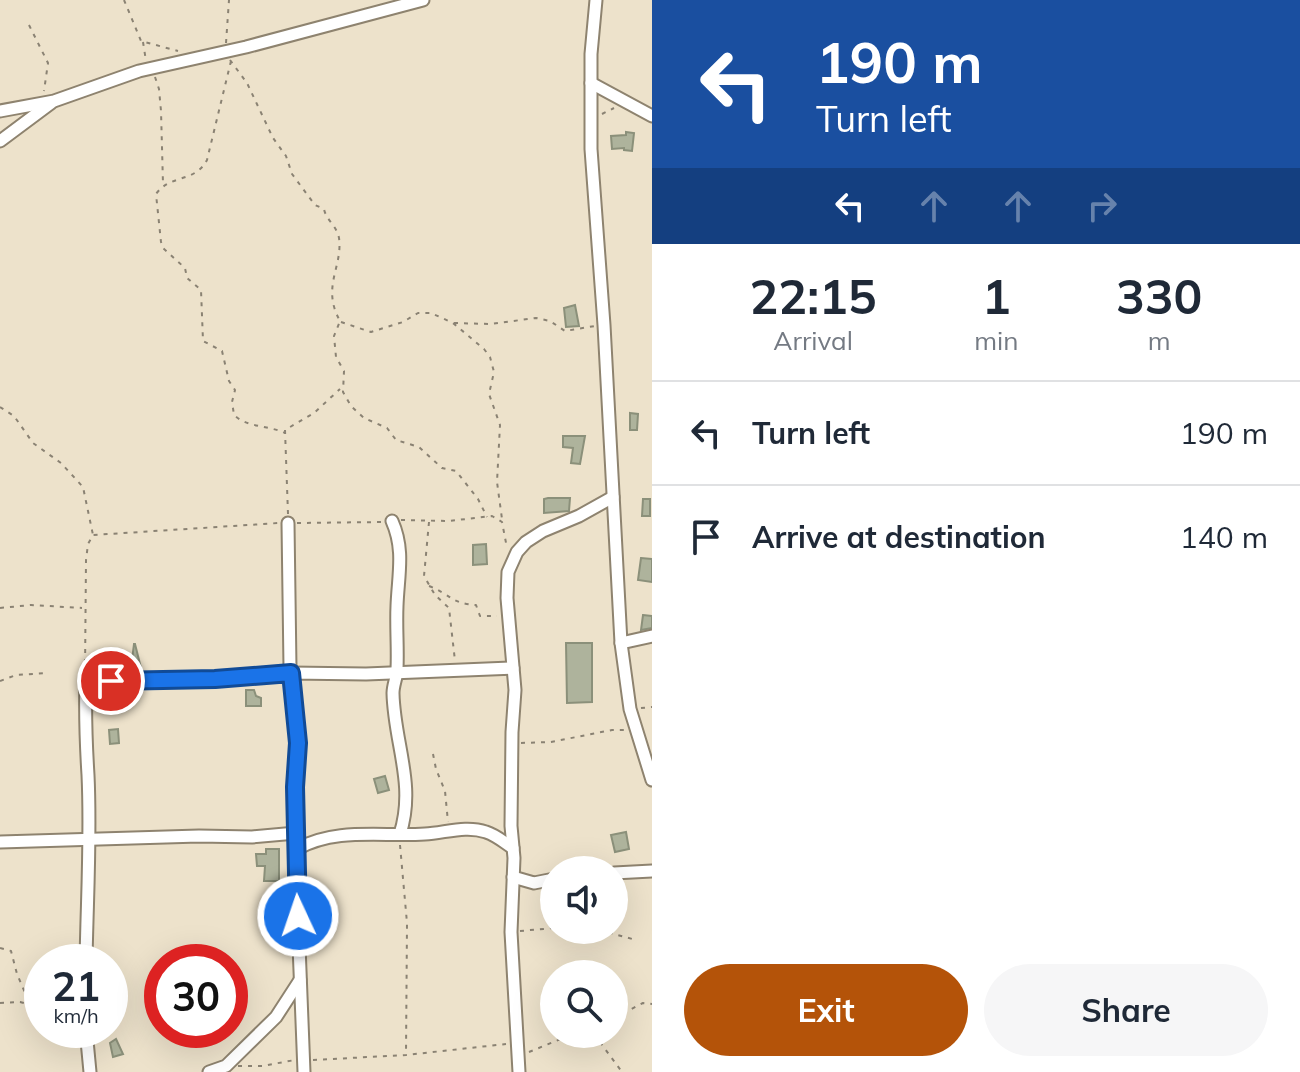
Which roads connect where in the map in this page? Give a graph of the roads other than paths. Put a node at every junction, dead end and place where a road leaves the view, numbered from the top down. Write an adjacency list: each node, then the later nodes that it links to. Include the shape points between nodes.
1 (423, 0): 4 (street, via 228,56 150,68)
2 (596, 0): 3 (street)
3 (591, 83): 6 (street); 8 (street, via 593,198)
4 (54, 101): 5 (street); 7 (street)
5 (0, 111)
6 (652, 116)
7 (0, 141)
8 (613, 497): 12 (street); 13 (street, via 543,531 517,552 508,572 507,598)
9 (392, 521): 14 (street, via 400,560)
10 (288, 523): 15 (street)
11 (652, 636): 12 (street)
12 (621, 643): 16 (street, via 634,730)
13 (513, 668): 14 (street); 21 (street)
14 (397, 671): 15 (street); 18 (street, via 395,721 408,798)
15 (291, 673): 17 (street, via 298,743); 19 (street, via 86,681)
16 (652, 780)
17 (296, 833): 19 (street); 22 (street)
18 (400, 834): 21 (street, via 468,829 486,832); 22 (street, via 339,835)
19 (88, 839): 20 (street); 27 (street)
20 (0, 842)
21 (513, 848): 25 (street)
22 (297, 849): 28 (street)
23 (652, 871): 24 (street)
24 (628, 872)
25 (513, 877): 26 (street); 33 (street)
26 (540, 882)
27 (86, 944)
28 (301, 979): 31 (street, via 276,1017 226,1066); 32 (street)
29 (88, 1048): 30 (street)
30 (90, 1072)
31 (209, 1072)
32 (304, 1072)
33 (519, 1072)

